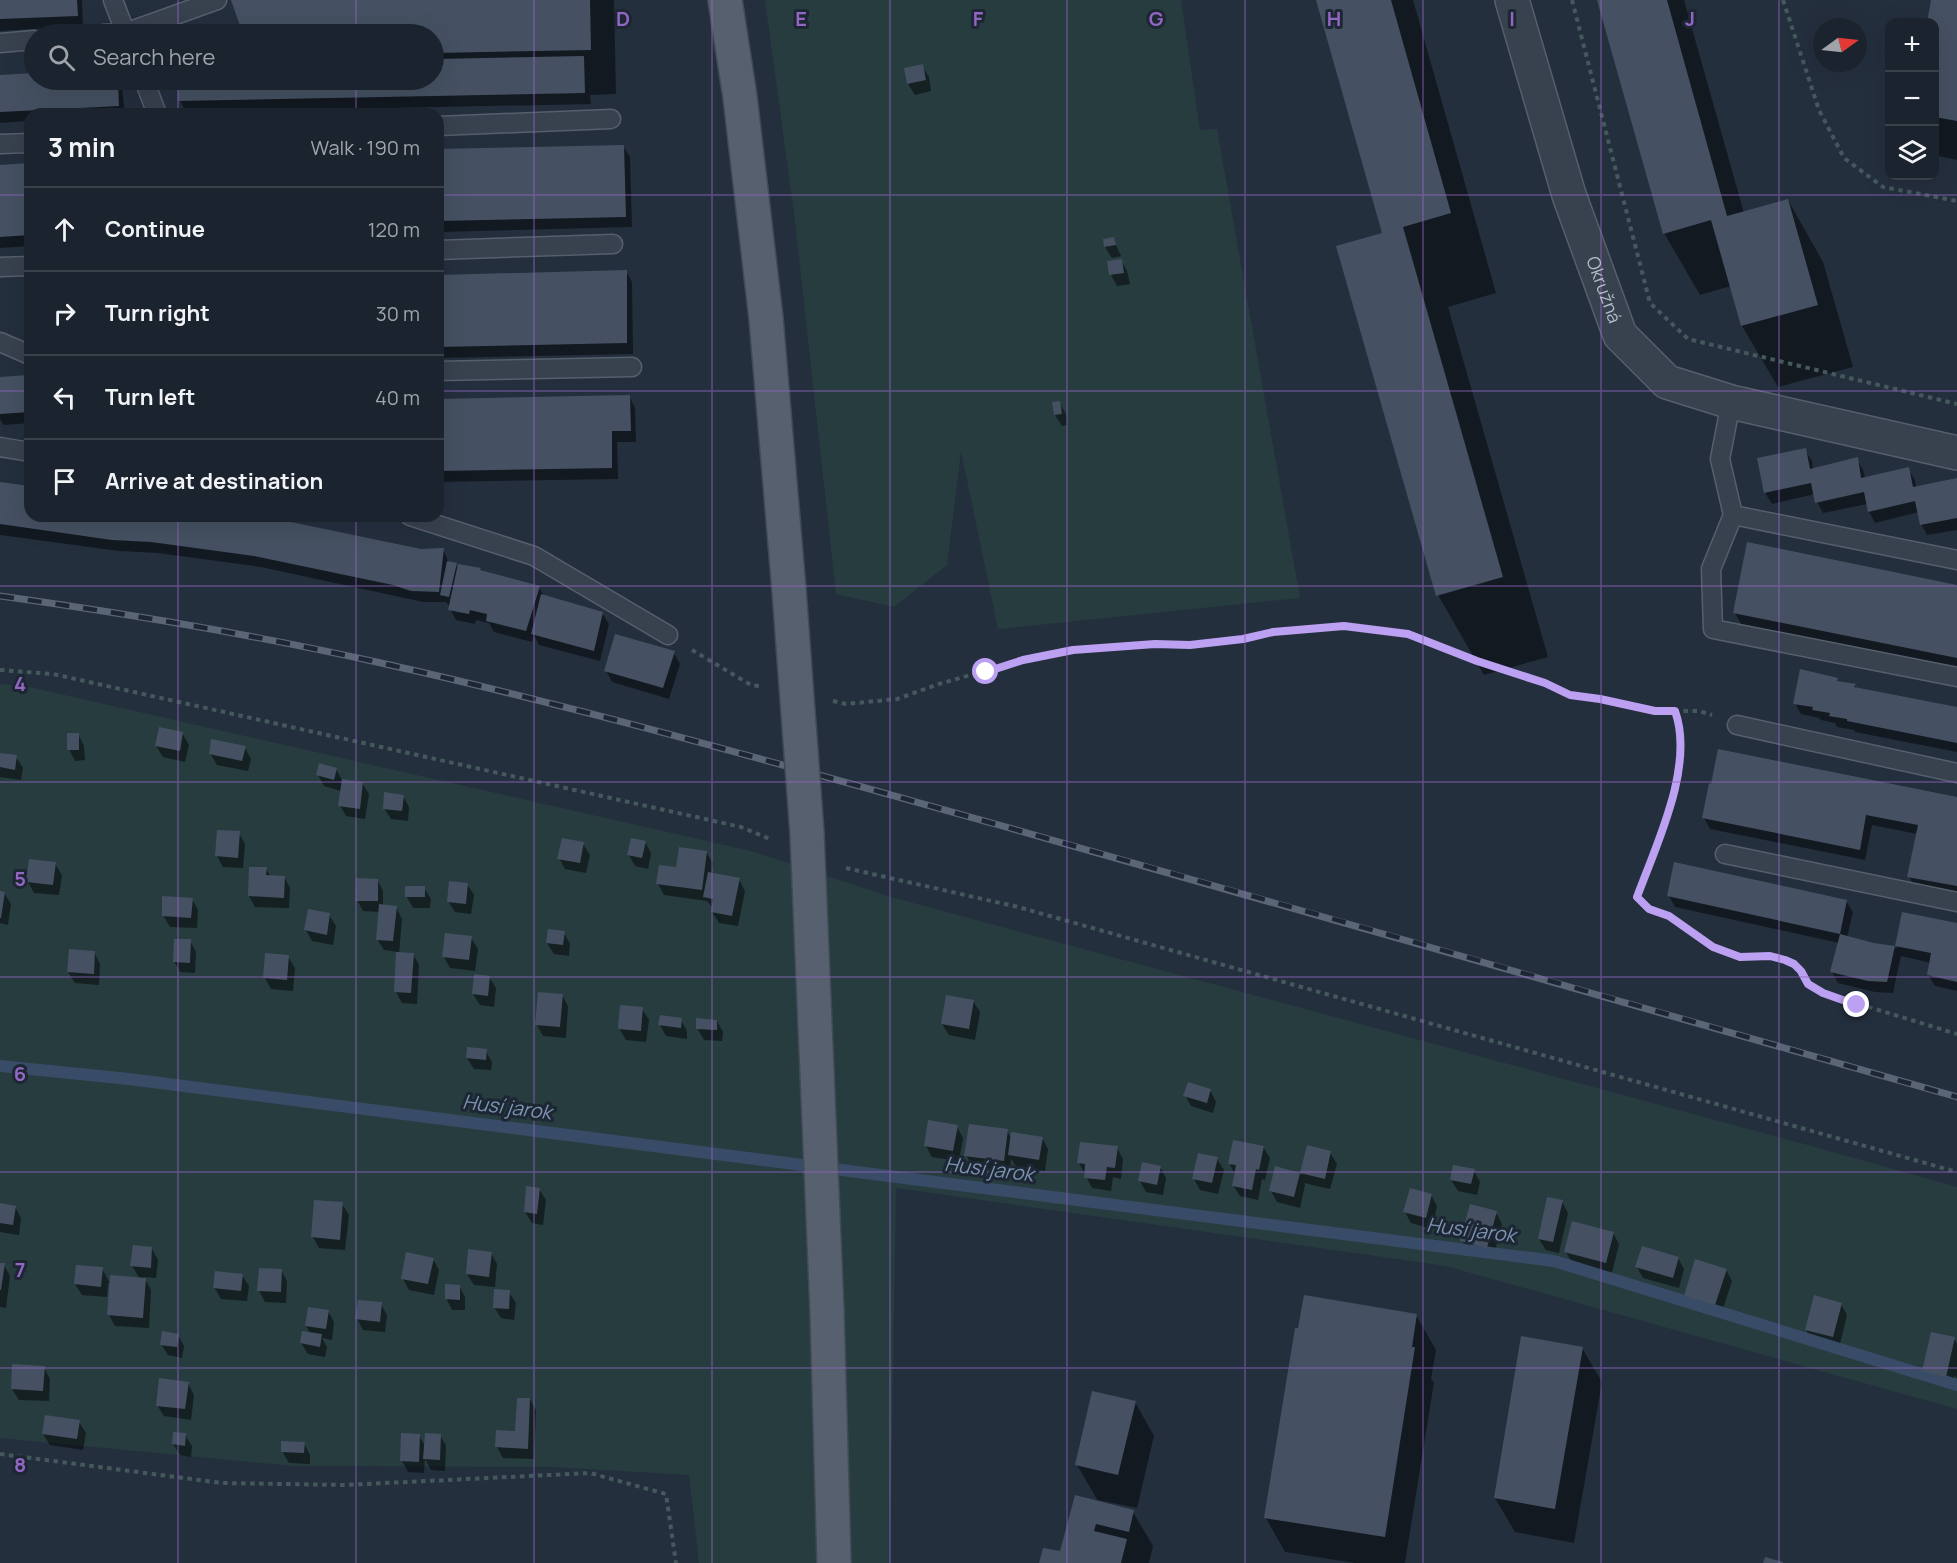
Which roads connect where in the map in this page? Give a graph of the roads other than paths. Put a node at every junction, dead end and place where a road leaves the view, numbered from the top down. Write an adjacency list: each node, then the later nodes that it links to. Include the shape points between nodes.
1 (113, 0): 5 (lane)
2 (217, 0): 6 (lane)
3 (725, 0): 36 (main road, bridge, via 763,296 807,833)
4 (1512, 0): 23 (street, Okružná, via 1569,195 1620,335 1667,382)
5 (122, 24)
6 (153, 24)
7 (24, 41): 8 (lane)
8 (0, 44)
9 (148, 90): 10 (lane)
10 (155, 108)
11 (611, 119): 12 (lane)
12 (444, 126)
13 (24, 143): 14 (lane)
14 (0, 144)
15 (614, 244): 16 (lane)
16 (444, 250)
17 (24, 266): 18 (lane)
18 (0, 267)
19 (0, 342): 20 (lane)
20 (24, 352)
21 (632, 367): 22 (lane)
22 (444, 371)
23 (1731, 402): 26 (street, Okružná); 27 (lane, via 1720,459)
24 (0, 447): 25 (lane)
25 (24, 451)
26 (1957, 453)
27 (1733, 515): 29 (lane); 31 (lane, via 1711,569 1713,629)
28 (429, 522): 30 (lane, via 534,556)
29 (1957, 560)
30 (668, 636)
31 (1957, 677)
32 (1737, 725): 33 (lane)
33 (1957, 773)
34 (1725, 854): 35 (lane)
35 (1957, 902)
36 (834, 1563)

